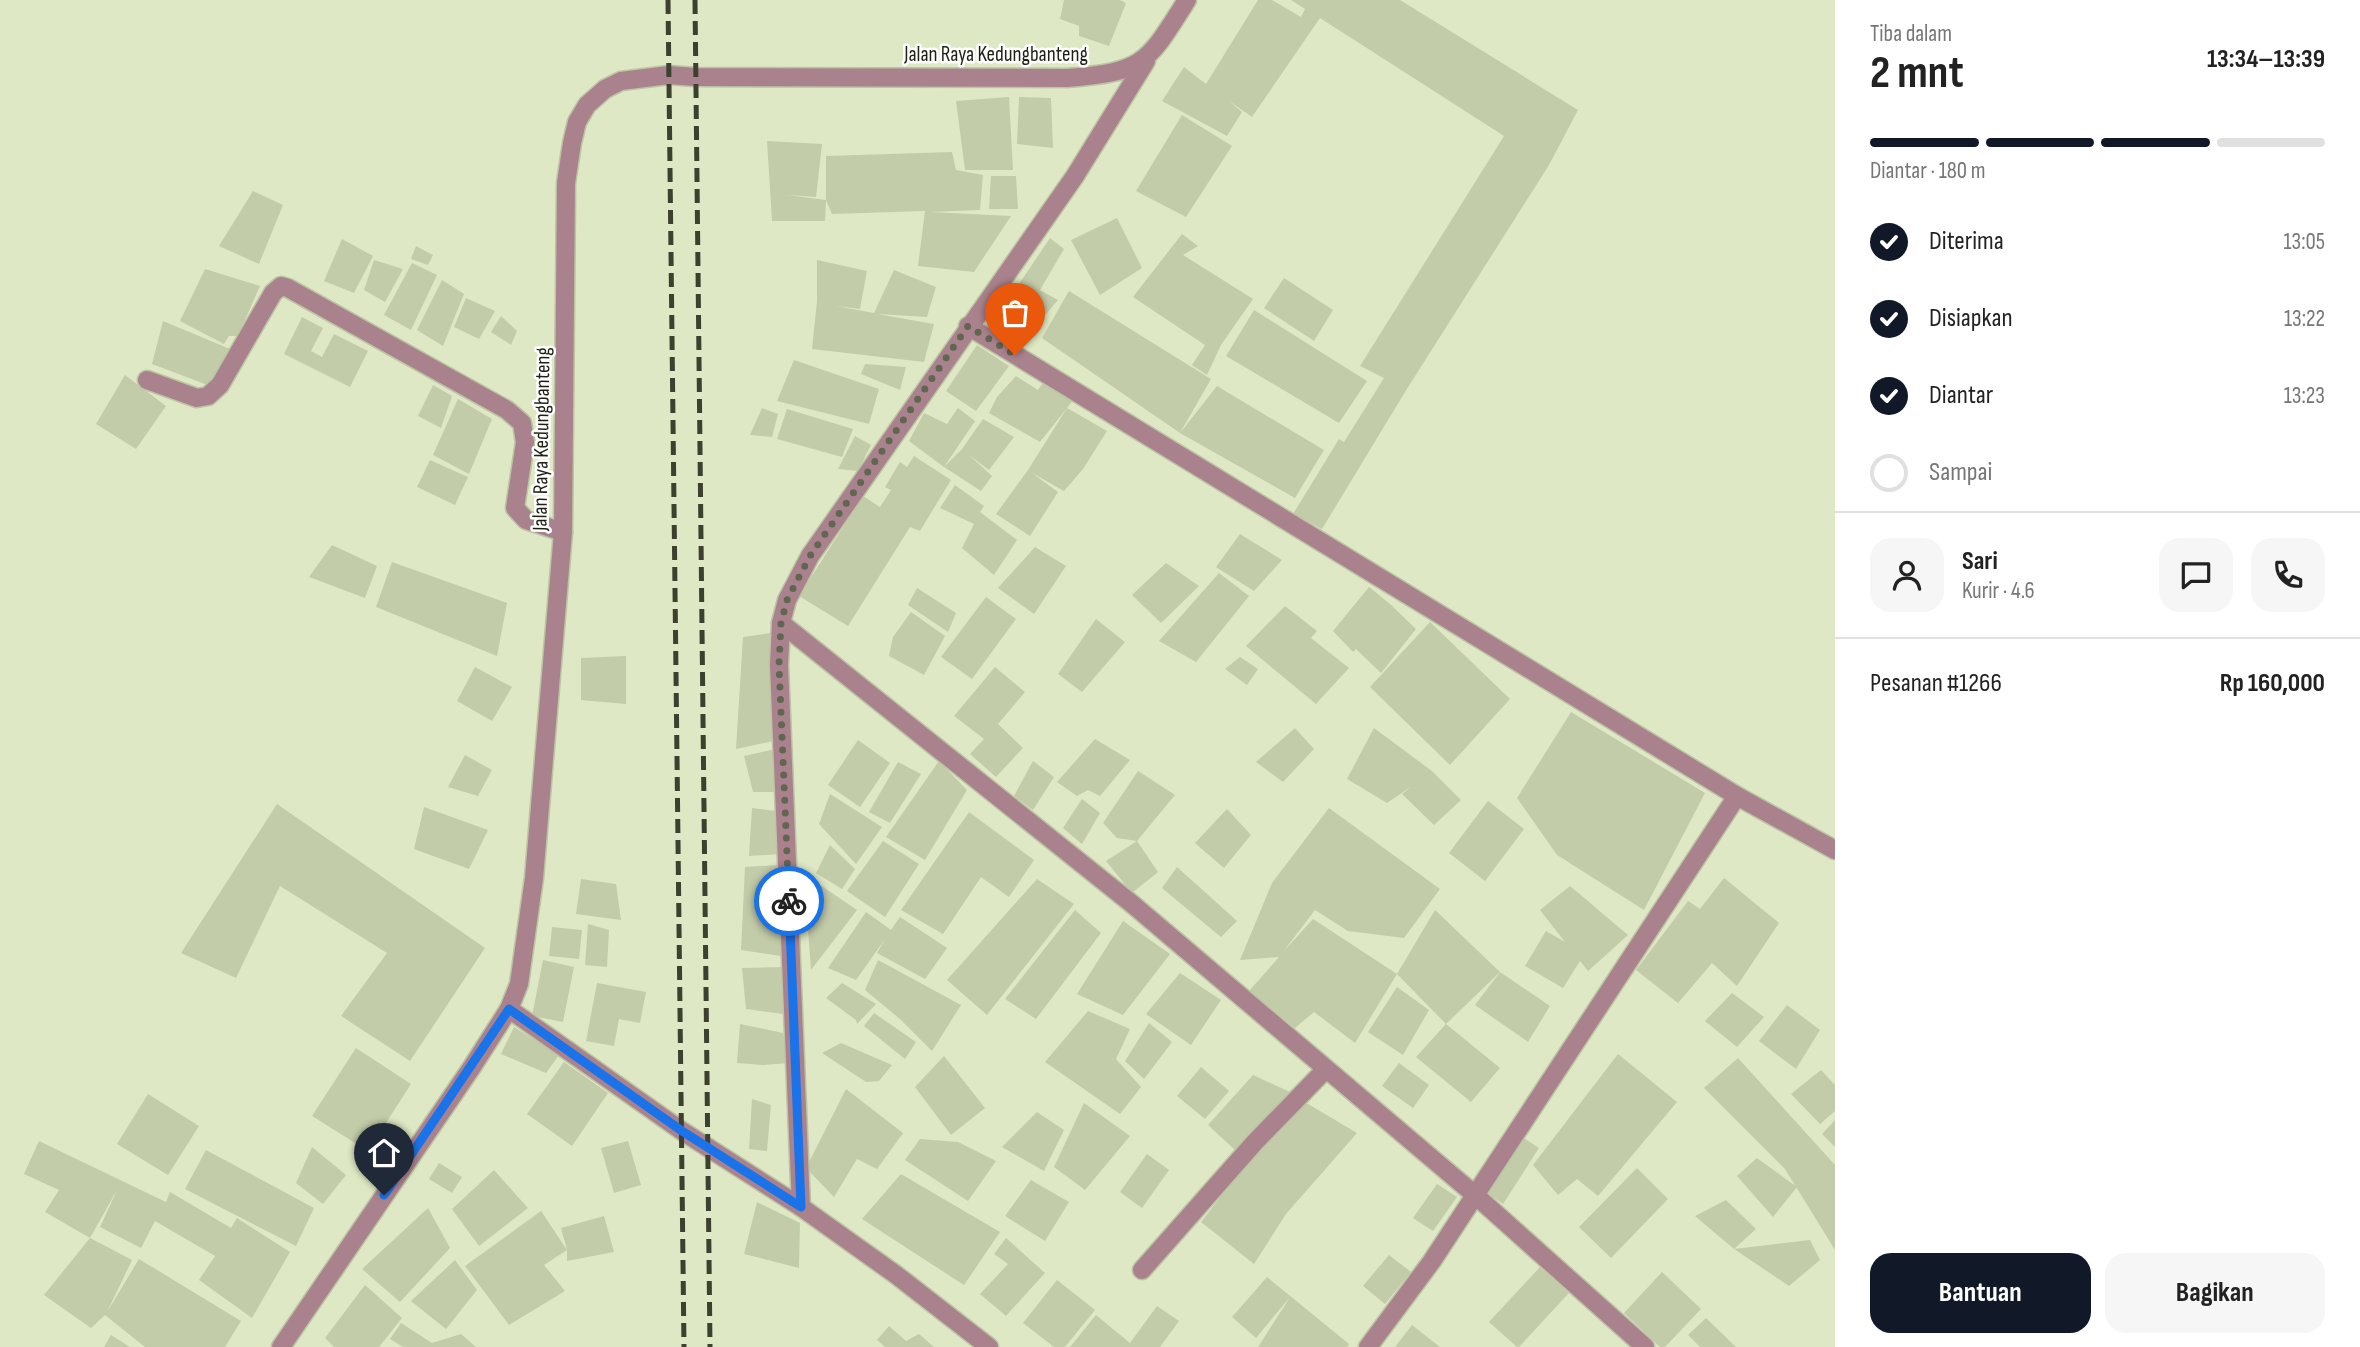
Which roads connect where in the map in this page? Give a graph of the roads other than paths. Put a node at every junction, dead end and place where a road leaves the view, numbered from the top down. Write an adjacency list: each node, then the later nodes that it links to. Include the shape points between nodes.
1 (1187, 0): 2 (street, Jalan Raya Kedungbanteng)
2 (1148, 57): 3 (street, via 1075,176); 5 (street, Jalan Raya Kedungbanteng, via 1109,75 1067,78 669,75 621,81 605,89 587,105 578,122 566,183)
3 (968, 326): 6 (street, via 810,556 787,600); 7 (street)
4 (147, 380): 5 (street, via 197,398 208,396 220,385 273,292 281,286 288,288 507,410 522,423 525,442 515,508 527,520)
5 (563, 532): 9 (street, Jalan Raya Kedungbanteng, via 528,936)
6 (781, 623): 10 (street, via 1131,904); 12 (street)
7 (1737, 796): 8 (street); 11 (street)
8 (1835, 850)
9 (509, 1009): 12 (street, via 682,1131); 14 (street, Jalan Raya Kedungbanteng)
10 (1325, 1070): 11 (street); 13 (street)
11 (1475, 1195): 16 (street); 17 (street)
12 (801, 1207): 15 (street)
13 (1142, 1270)
14 (281, 1347)
15 (989, 1347)
16 (1367, 1347)
17 (1645, 1347)

